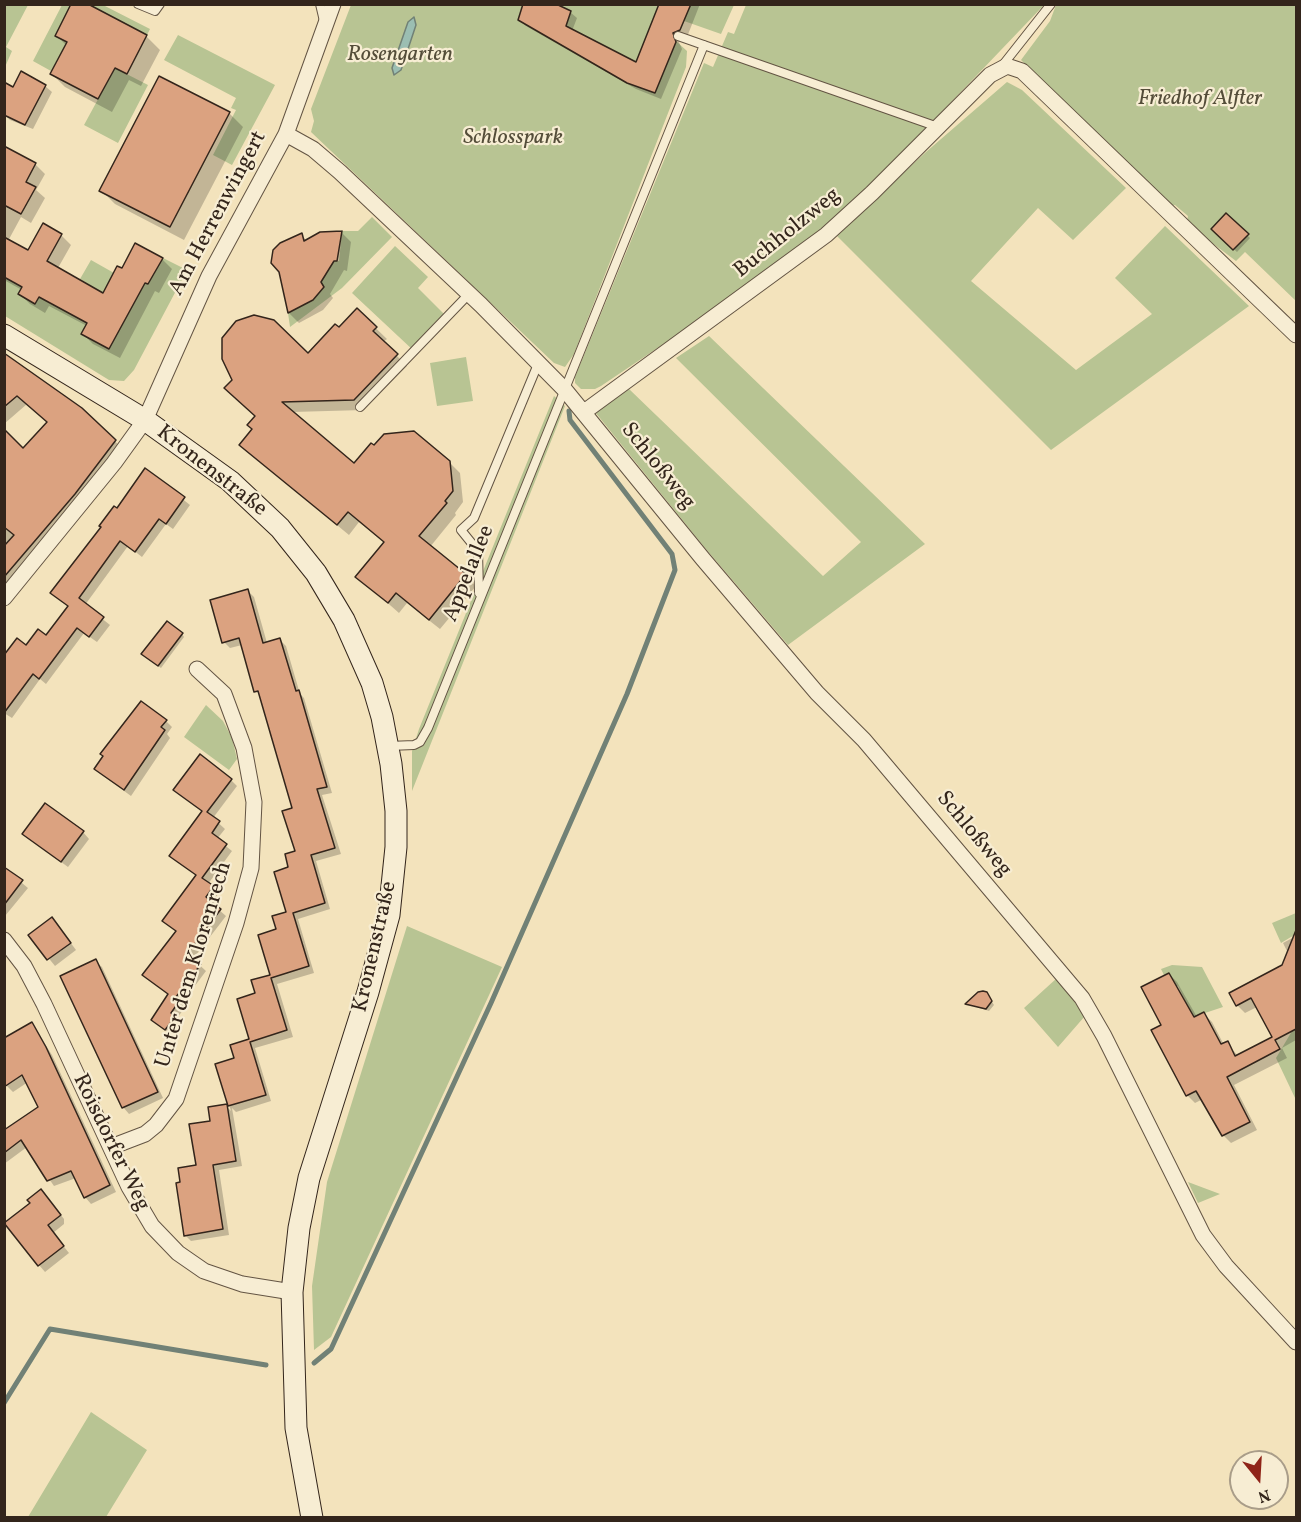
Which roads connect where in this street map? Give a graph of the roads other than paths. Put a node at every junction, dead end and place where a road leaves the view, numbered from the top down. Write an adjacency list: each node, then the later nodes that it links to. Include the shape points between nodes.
1 (138, 4): 2 (lane, via 155,10)
2 (160, 4)
3 (320, 4): 6 (lane)
4 (333, 4): 6 (street, Am Herrenwingert)
5 (1051, 4): 9 (lane, Buchholzweg)
6 (325, 26): 11 (street, Am Herrenwingert)
7 (678, 36): 8 (lane)
8 (704, 45): 10 (lane); 16 (lane)
9 (1001, 68): 10 (street, Buchholzweg); 14 (street, via 1014,66 1022,71)
10 (938, 128): 18 (street, Buchholzweg, via 826,235)
11 (286, 134): 12 (street, Schloßweg, via 323,156); 19 (street, Am Herrenwingert, via 209,276)
12 (469, 294): 15 (street, Schloßweg); 17 (lane)
13 (4, 335): 19 (street, Kronenstraße)
14 (1296, 335)
15 (538, 364): 16 (street, Schloßweg); 20 (lane, via 474,518 461,530 478,551)
16 (565, 390): 18 (street, Schloßweg); 20 (lane, Appelallee)
17 (360, 407)
18 (584, 412): 27 (street, Schloßweg, via 703,559 817,693 864,740 1082,998 1203,1235)
19 (145, 420): 21 (street, Am Herrenwingert); 23 (street, Kronenstraße, via 230,481 302,554 334,601 363,660)
20 (479, 597): 23 (lane, Appelallee, via 423,738 414,745)
21 (4, 598)
22 (197, 669): 25 (street, Unter dem Klorenrech, via 224,694 244,747 254,802 251,868 176,1099 145,1134)
23 (388, 746): 26 (street, Kronenstraße, via 396,838 388,915 309,1178)
24 (4, 940): 25 (street, Roisdorfer Weg, via 24,966 44,1004)
25 (111, 1147): 26 (street, Roisdorfer Weg, via 145,1216 177,1253 204,1271 230,1281)
26 (292, 1292): 28 (street, via 296,1428)
27 (1296, 1342)
28 (312, 1518)

